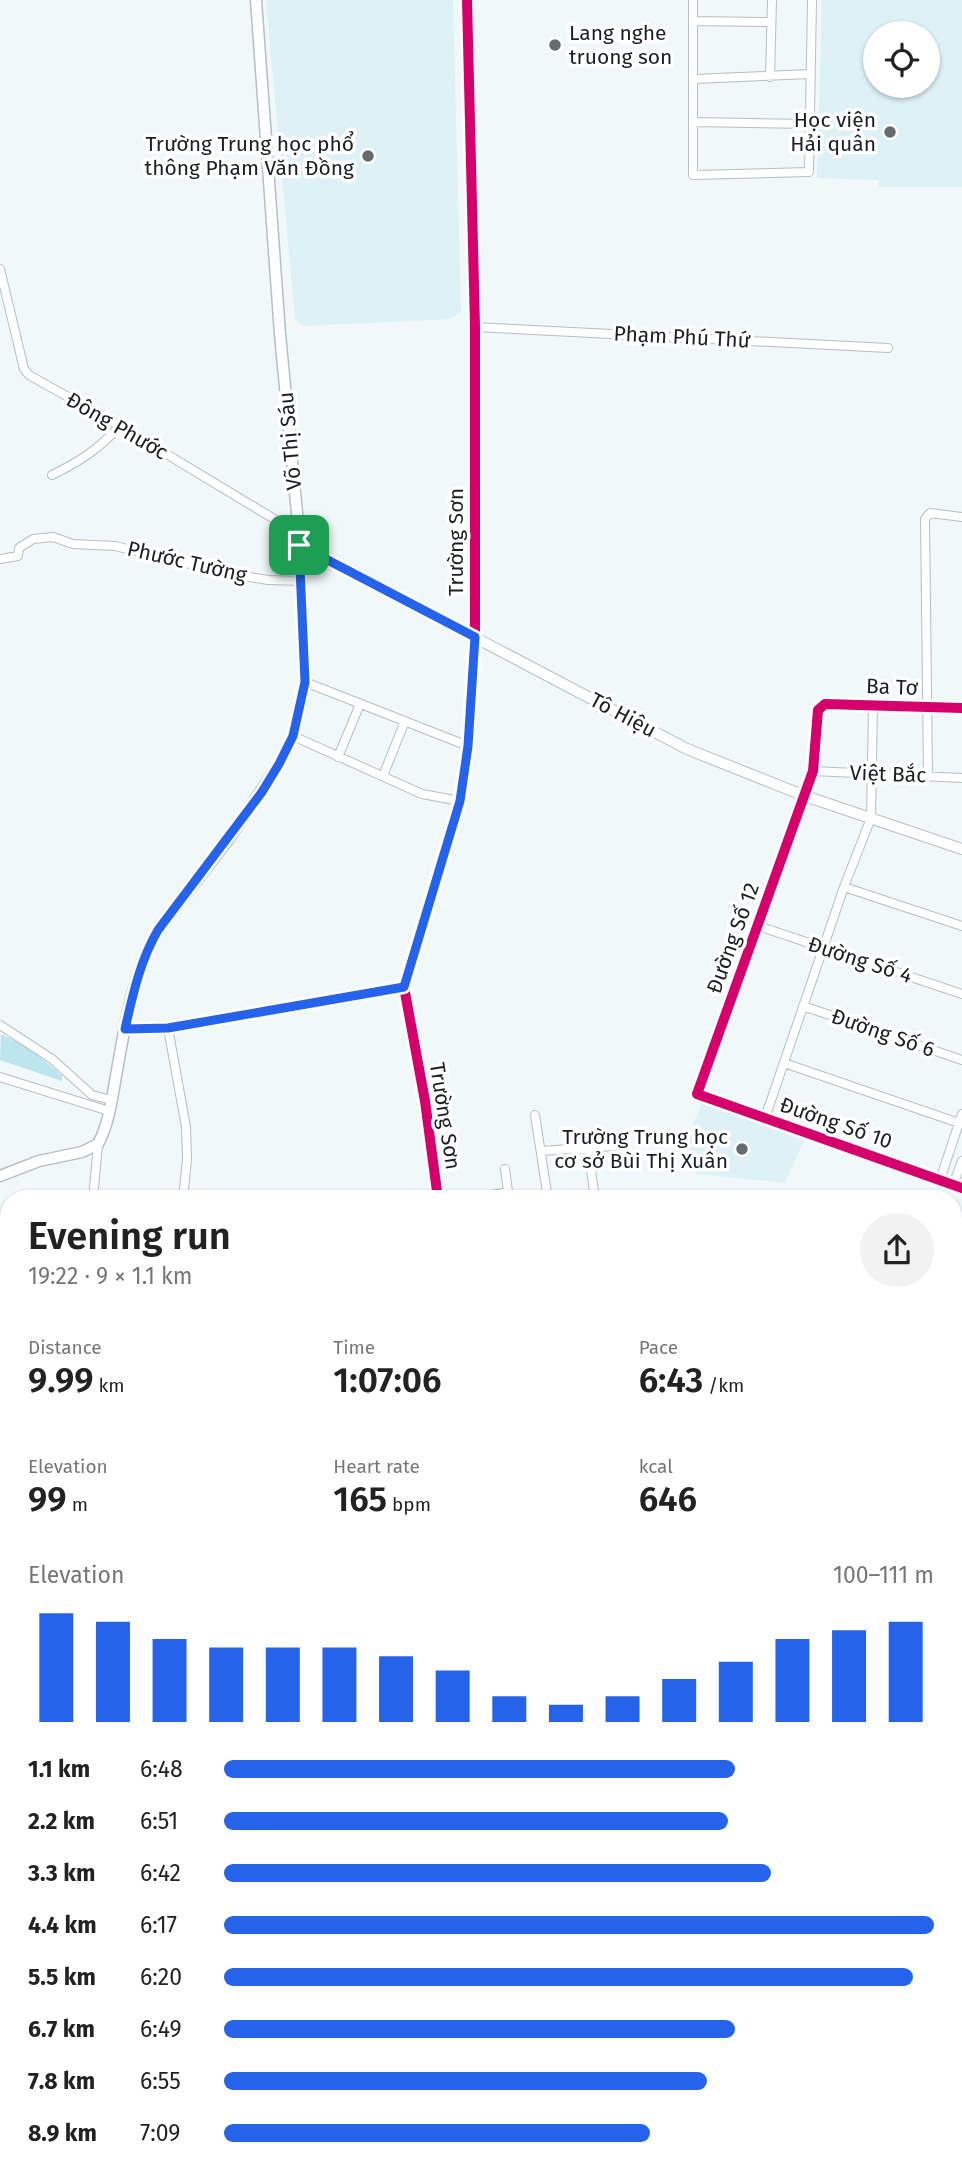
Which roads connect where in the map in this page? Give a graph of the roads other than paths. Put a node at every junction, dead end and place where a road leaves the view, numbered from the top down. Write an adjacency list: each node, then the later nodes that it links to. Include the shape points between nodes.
1 (256, 0): 19 (main road, Võ Thị Sáu)
2 (467, 0): 14 (street, Trường Sơn)
3 (693, 0): 6 (street)
4 (772, 0): 7 (street)
5 (812, 0): 8 (street)
6 (693, 21): 7 (street); 10 (street)
7 (771, 22): 9 (street)
8 (811, 74): 9 (street); 12 (street)
9 (770, 77): 10 (street)
10 (693, 79): 11 (street)
11 (694, 122): 12 (street); 12 (street, via 693,174 807,173 811,170)
12 (811, 124)
13 (0, 269): 16 (street, Đông Phước, via 24,369)
14 (475, 327): 15 (street, Phạm Phú Thứ); 22 (street, Trường Sơn)
15 (888, 348)
16 (120, 426): 17 (street, via 83,460); 19 (street, Đông Phước)
17 (52, 475)
18 (962, 517): 27 (street, via 930,513 925,519)
19 (299, 539): 21 (main road, Võ Thị Sáu); 22 (street, Tô Hiệu)
20 (0, 559): 21 (street, Phước Tường, via 18,556 19,548 33,539 53,537 73,544 115,546 231,575)
21 (301, 580): 23 (main road, Võ Thị Sáu)
22 (475, 637): 31 (street, Trường Sơn); 38 (street, Tô Hiệu, via 687,749)
23 (305, 682): 24 (street); 30 (main road, Võ Thị Sáu)
24 (360, 704): 29 (street); 32 (street)
25 (821, 705): 26 (street, Ba Tơ); 33 (street, Đường Số 12)
26 (873, 705): 27 (street, Ba Tơ); 34 (street)
27 (929, 707): 28 (street, Ba Tơ); 35 (street)
28 (962, 708)
29 (405, 721): 31 (street); 36 (street)
30 (293, 736): 32 (street); 51 (main road, Võ Thị Sáu, via 262,792 158,930 141,964)
31 (468, 746): 39 (street, Trường Sơn)
32 (338, 757): 36 (street)
33 (813, 771): 34 (street, Việt Bắc); 38 (street, Đường Số 12)
34 (872, 772): 35 (street, Việt Bắc); 40 (street)
35 (928, 775): 37 (street, Việt Bắc)
36 (383, 776): 39 (street, via 422,794)
37 (962, 778)
38 (804, 796): 40 (street, Tô Hiệu); 43 (street, Đường Số 12)
39 (460, 801): 46 (street, Trường Sơn)
40 (871, 818): 41 (street, Tô Hiệu); 42 (street)
41 (962, 849)
42 (844, 887): 44 (street); 45 (street)
43 (758, 926): 45 (street, Đường Số 4); 55 (street, Đường Số 12)
44 (962, 926)
45 (823, 948): 47 (street, Đường Số 4); 48 (street)
46 (404, 987): 50 (street); 71 (street, Trường Sơn)
47 (962, 993)
48 (803, 1006): 52 (street, Đường Số 6); 53 (street)
49 (0, 1025): 56 (street)
50 (168, 1028): 51 (street); 70 (street, via 186,1127)
51 (125, 1029): 56 (main road, Võ Thị Sáu)
52 (962, 1060)
53 (784, 1063): 58 (street); 59 (street)
54 (0, 1077): 56 (street)
55 (697, 1094): 58 (street, Đường Số 10)
56 (110, 1105): 60 (main road, Võ Thị Sáu)
57 (535, 1115): 63 (street)
58 (765, 1118): 67 (street, Đường Số 10)
59 (961, 1120): 67 (street)
60 (98, 1144): 66 (main road); 69 (street)
61 (614, 1146): 62 (street)
62 (588, 1148): 63 (street); 74 (street)
63 (541, 1151): 73 (street)
64 (962, 1161): 68 (street)
65 (505, 1169): 72 (street)
66 (0, 1177)
67 (940, 1180): 68 (street, Đường Số 10)
68 (958, 1186)
69 (94, 1190)
70 (184, 1190)
71 (437, 1190)
72 (507, 1190)
73 (547, 1190)
74 (594, 1190)

